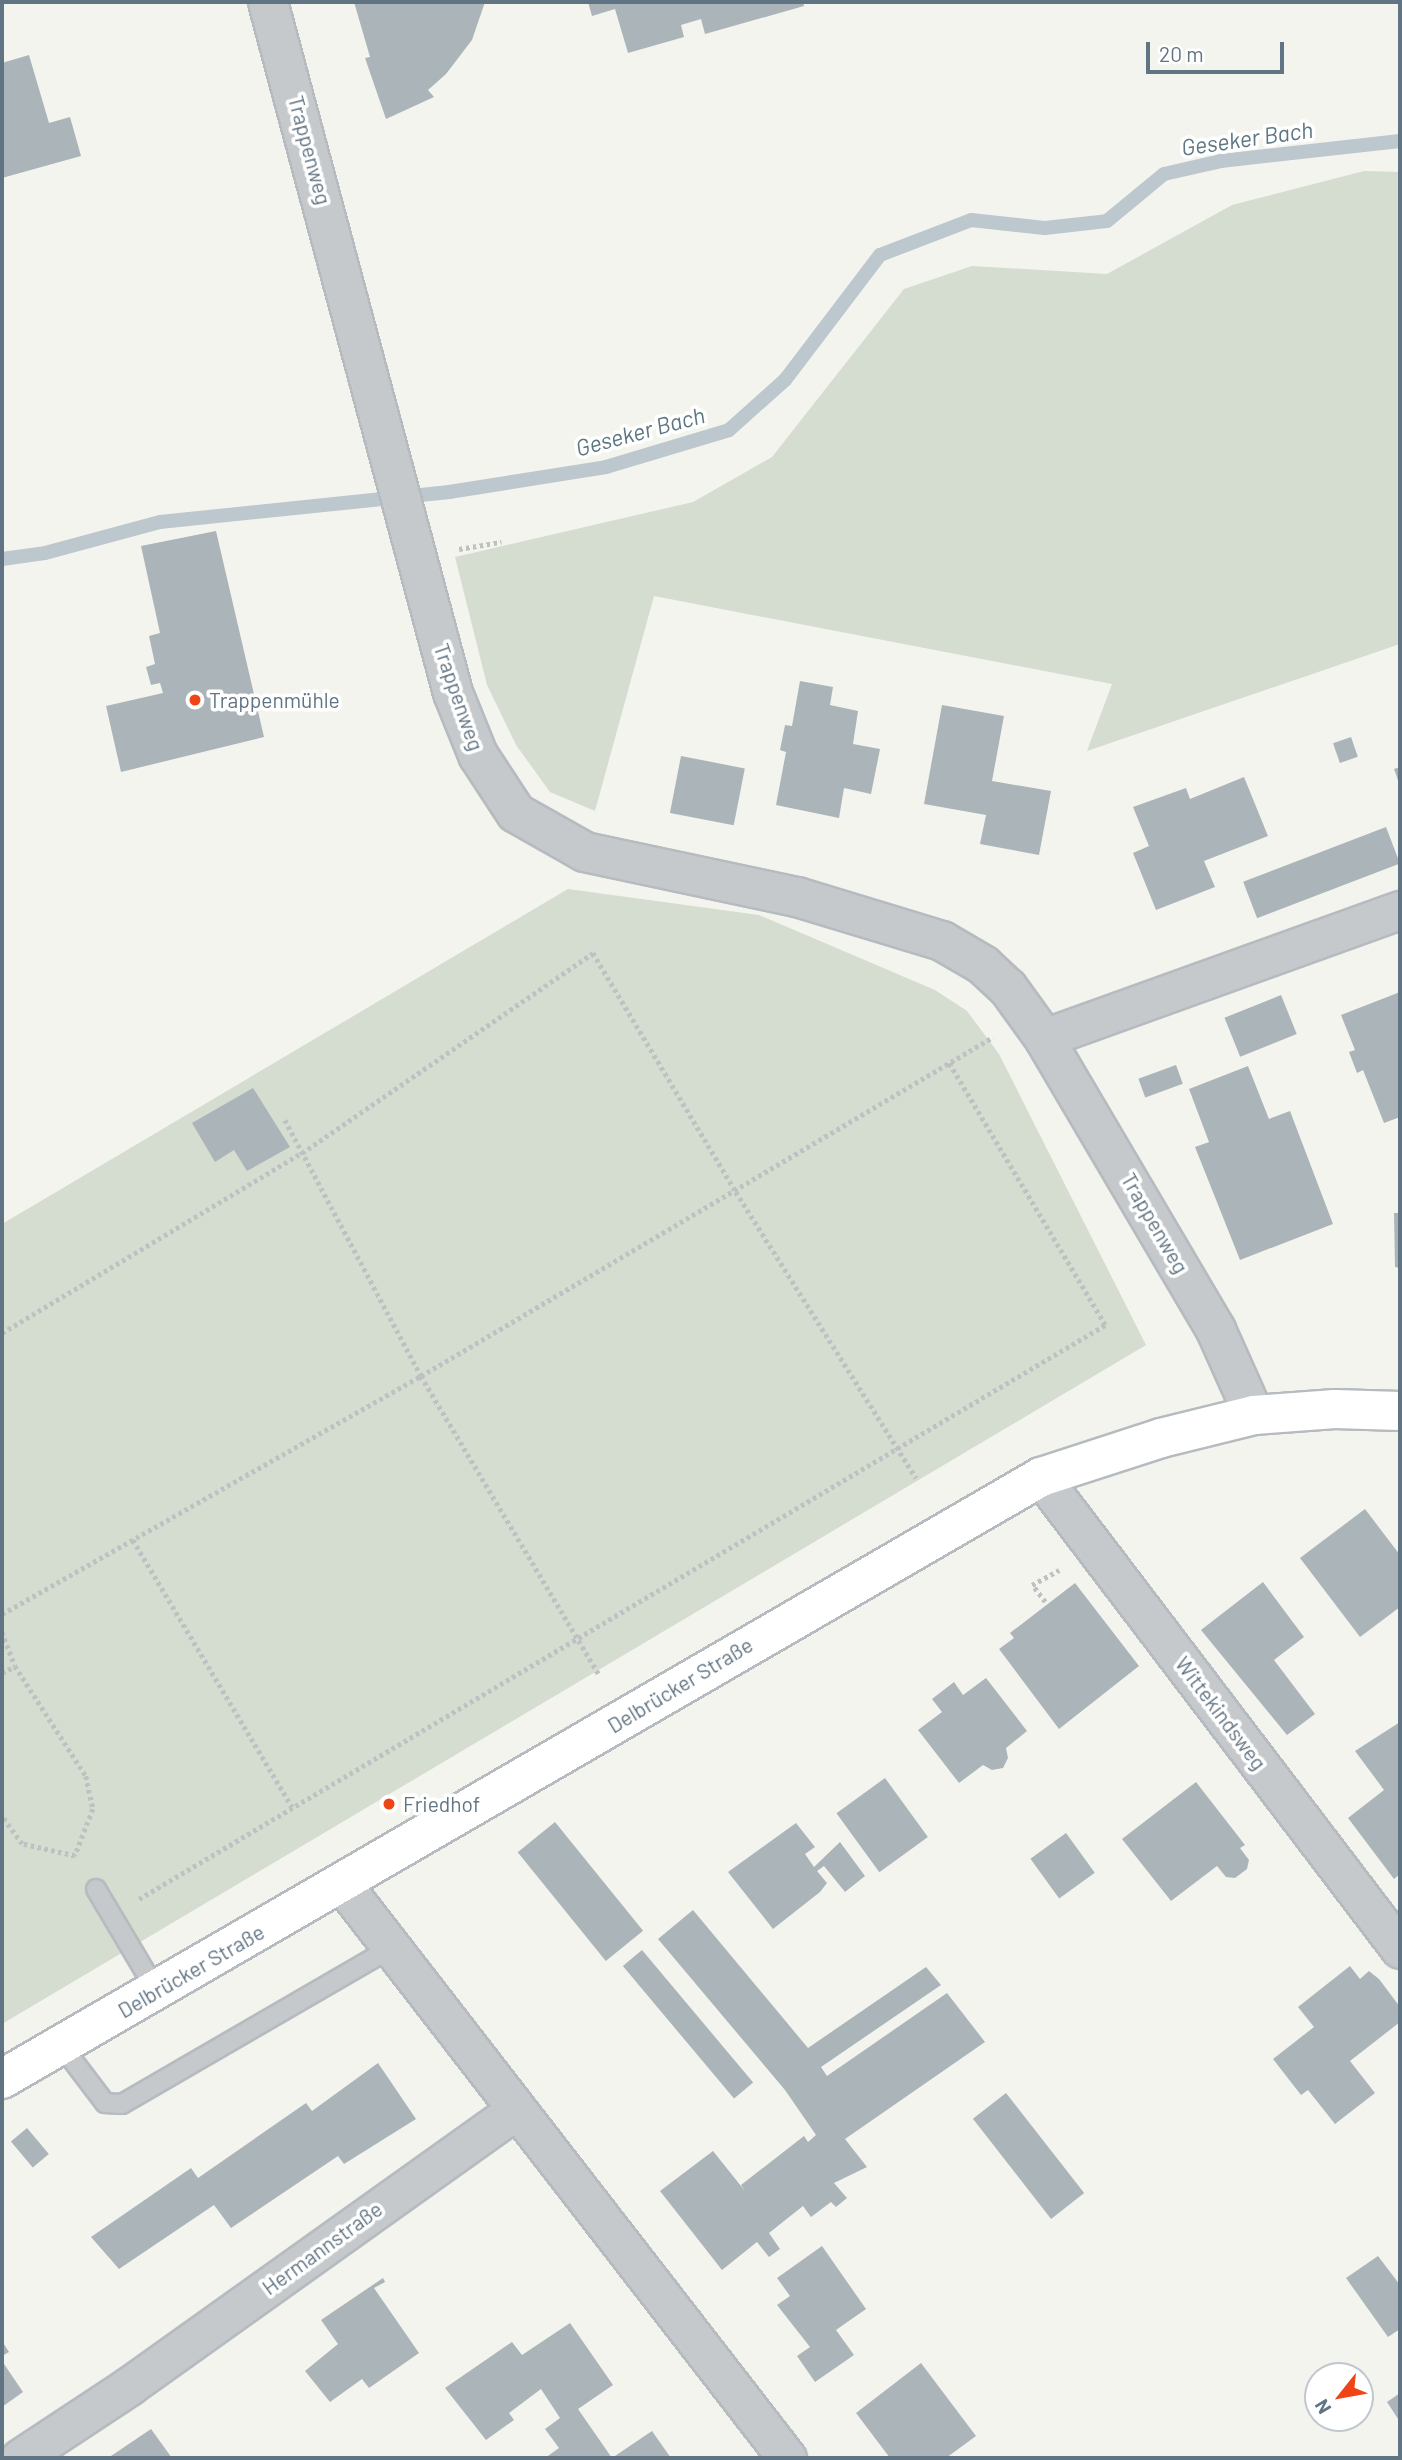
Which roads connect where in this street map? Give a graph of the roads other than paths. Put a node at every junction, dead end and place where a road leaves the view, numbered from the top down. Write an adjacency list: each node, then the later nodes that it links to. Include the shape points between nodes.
1 (268, 2): 3 (street, Trappenweg, via 453,693 478,755 516,813 585,852 797,897 942,941 983,965 1009,988)
2 (1400, 910): 3 (street)
3 (1044, 1038): 5 (street, Trappenweg, via 1216,1329)
4 (1400, 1411): 5 (main road, Delbrücker Straße, via 1335,1409)
5 (1254, 1415): 6 (main road, Delbrücker Straße, via 1161,1438)
6 (1041, 1477): 7 (main road, Delbrücker Straße, via 794,1617); 10 (street, Wittekindsweg)
7 (343, 1885): 9 (street); 11 (main road, Delbrücker Straße)
8 (96, 1889): 11 (lane)
9 (389, 1949): 12 (lane, via 122,2104 105,2103); 14 (street)
10 (1400, 1949)
11 (156, 1990): 12 (main road, Delbrücker Straße)
12 (61, 2045): 13 (main road, Delbrücker Straße)
13 (2, 2079)
14 (514, 2111): 15 (street, Hermannstraße, via 129,2386); 16 (street)
15 (20, 2458)
16 (787, 2458)

